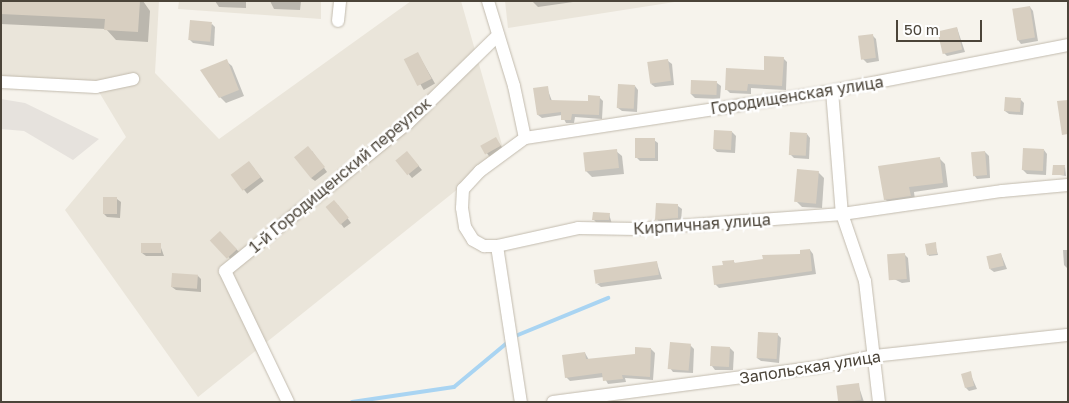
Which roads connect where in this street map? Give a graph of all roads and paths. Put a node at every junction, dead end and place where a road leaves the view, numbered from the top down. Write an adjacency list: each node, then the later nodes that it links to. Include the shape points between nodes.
1 (340, 1): 3 (street)
2 (488, 1): 4 (street)
3 (338, 21)
4 (497, 36): 9 (street, via 514,86); 15 (street, 1-й Городищенский переулок, via 408,123 225,271)
5 (1068, 46): 8 (street, Городищенская улица)
6 (133, 79): 7 (street, via 96,87)
7 (1, 82)
8 (832, 91): 9 (street, Городищенская улица); 11 (street)
9 (525, 138): 12 (street, Кирпичная улица, via 480,170 463,189 465,227 473,240 484,246)
10 (1068, 185): 11 (street, Кирпичная улица)
11 (842, 214): 12 (street, Кирпичная улица, via 637,229 578,228); 14 (street, via 865,281)
12 (496, 246): 16 (street)
13 (1068, 335): 14 (street, Запольская улица)
14 (874, 356): 17 (street, Запольская улица, via 813,368); 18 (street)
15 (288, 402)
16 (522, 402)
17 (553, 402)
18 (879, 402)

